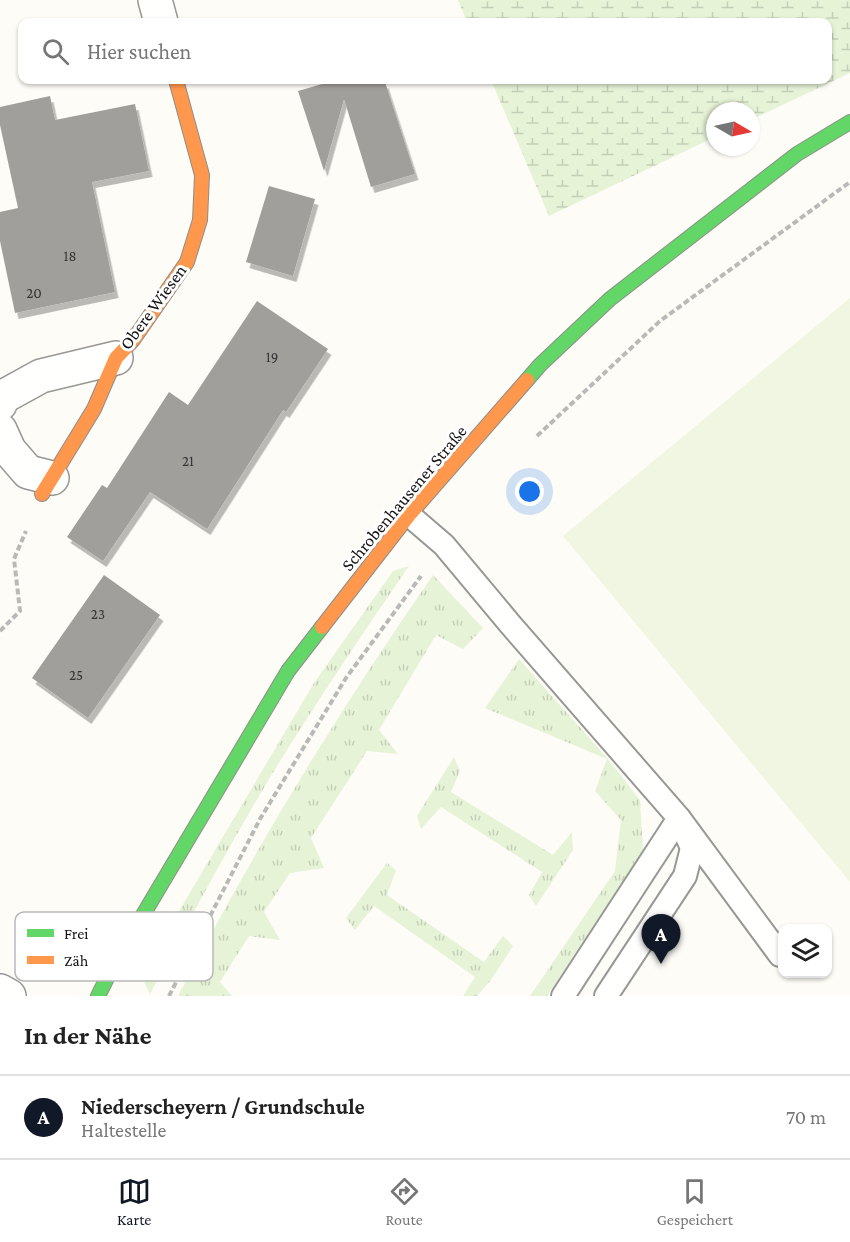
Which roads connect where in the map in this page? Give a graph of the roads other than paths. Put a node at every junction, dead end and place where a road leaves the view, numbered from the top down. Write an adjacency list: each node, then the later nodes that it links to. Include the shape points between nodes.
1 (155, 0): 2 (street)
2 (160, 18)
3 (177, 84): 5 (main road, Obere Wiesen, via 202,176 200,220 187,262)
4 (850, 122): 9 (main road, Schrobenhausener Straße, via 797,154 610,299 540,365)
5 (116, 358): 6 (street, Obere Wiesen, via 41,376 1,398); 8 (main road, Obere Wiesen, via 94,409)
6 (0, 404)
7 (0, 430): 8 (street, via 9,450)
8 (47, 486)
9 (409, 515): 10 (lane, via 444,545); 11 (main road, Schrobenhausener Straße, via 288,670)
10 (679, 818): 12 (lane); 17 (lane); 18 (lane, via 692,848 685,876)
11 (145, 912)
12 (778, 952)
13 (106, 981): 16 (main road, Schrobenhausener Straße)
14 (0, 991): 15 (street)
15 (9, 996)
16 (98, 996)
17 (563, 996)
18 (606, 996)

